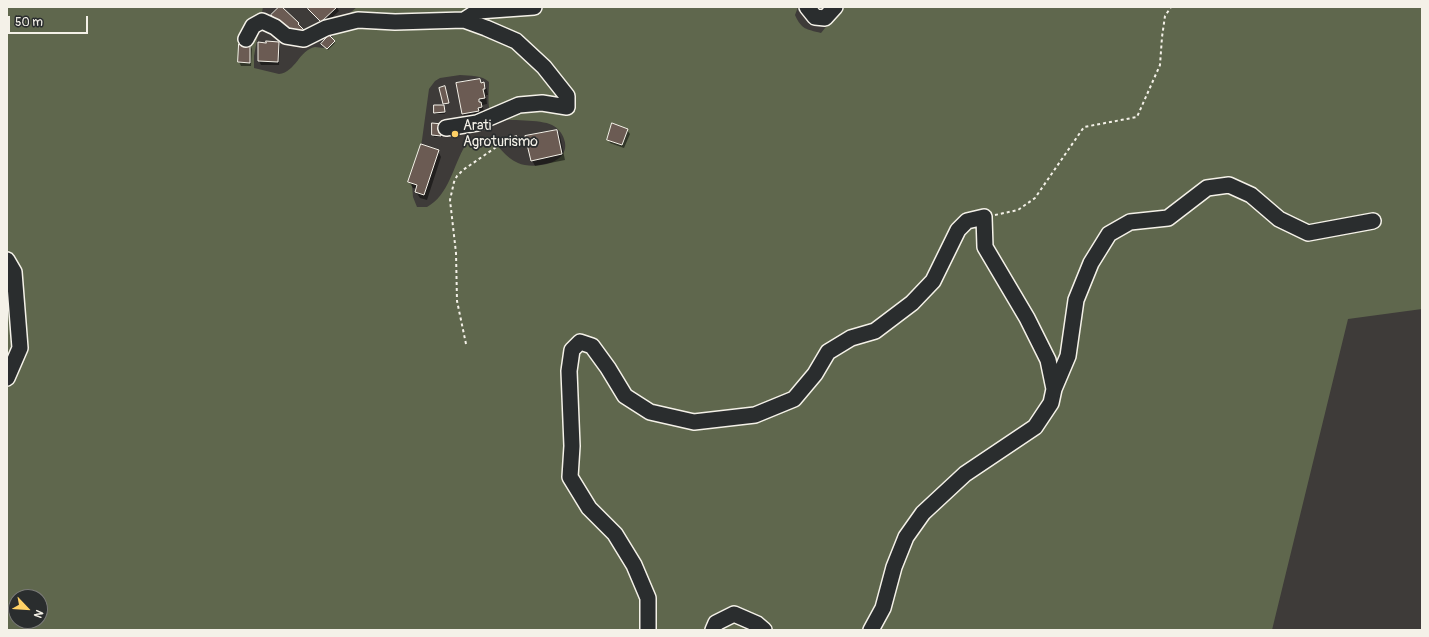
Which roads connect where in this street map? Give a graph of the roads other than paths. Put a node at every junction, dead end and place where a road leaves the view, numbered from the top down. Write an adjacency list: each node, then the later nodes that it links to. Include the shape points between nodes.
1 (534, 7): 4 (street, via 478,11)
2 (807, 7): 3 (street, via 815,17 825,18)
3 (835, 7)
4 (464, 20): 5 (street, via 358,20 326,28 304,39 286,36 262,21 253,26); 6 (street, via 516,41 544,67 567,96 567,106 542,103 519,105 477,123)
5 (246, 39)
6 (446, 128)
7 (1373, 221): 10 (street, via 1308,233 1279,219 1251,195 1229,185 1207,188 1168,218 1130,222 1109,234 1091,263 1076,300 1068,356)
8 (7, 260): 9 (street, via 14,272 20,348)
9 (7, 378)
10 (1054, 389): 11 (street, via 1048,360 985,246 984,217 966,221 958,230 933,281 912,303 875,331 851,338 828,352 794,399 755,416 694,422 650,412 625,396 592,346 580,342 572,350 569,371 572,446 570,477 589,508 615,534 634,566 648,598); 14 (street, via 1051,403 1034,427 965,474 922,513 906,537 894,567 884,608)
11 (648, 630)
12 (712, 630): 13 (street, via 716,623 734,614)
13 (764, 630)
14 (871, 630)

